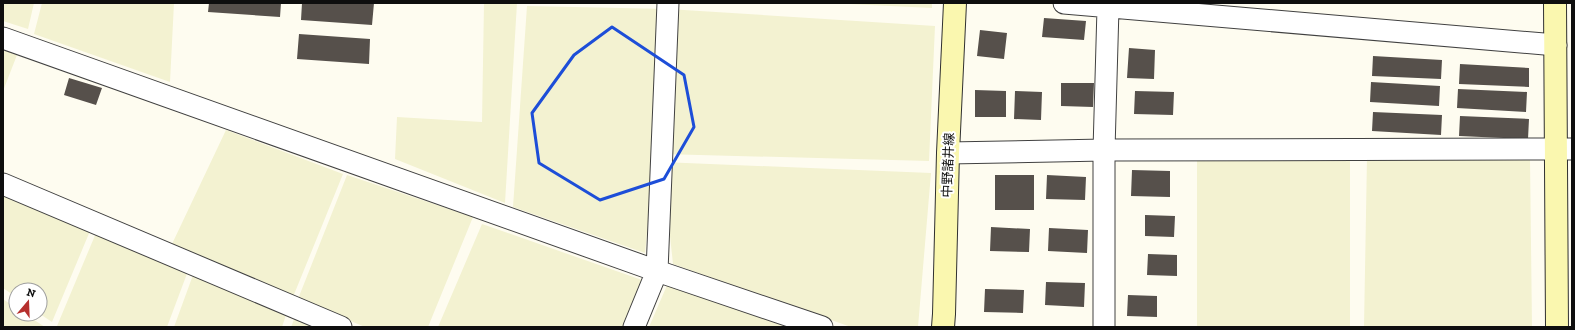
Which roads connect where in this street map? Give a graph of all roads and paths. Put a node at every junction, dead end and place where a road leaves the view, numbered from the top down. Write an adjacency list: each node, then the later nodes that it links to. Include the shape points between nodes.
1 (668, 3): 12 (street)
2 (955, 3): 10 (street, 中野諸井線)
3 (1064, 3): 5 (street)
4 (1555, 3): 7 (street)
5 (1108, 8): 7 (street); 9 (street)
6 (3, 38): 12 (street)
7 (1556, 45): 8 (street)
8 (1564, 149): 9 (street); 18 (street)
9 (1104, 150): 10 (street); 17 (street)
10 (948, 153): 16 (street, 中野諸井線)
11 (3, 184): 13 (street)
12 (657, 271): 14 (street); 15 (street)
13 (341, 327)
14 (634, 327)
15 (822, 327)
16 (942, 327)
17 (1104, 327)
18 (1557, 327)

